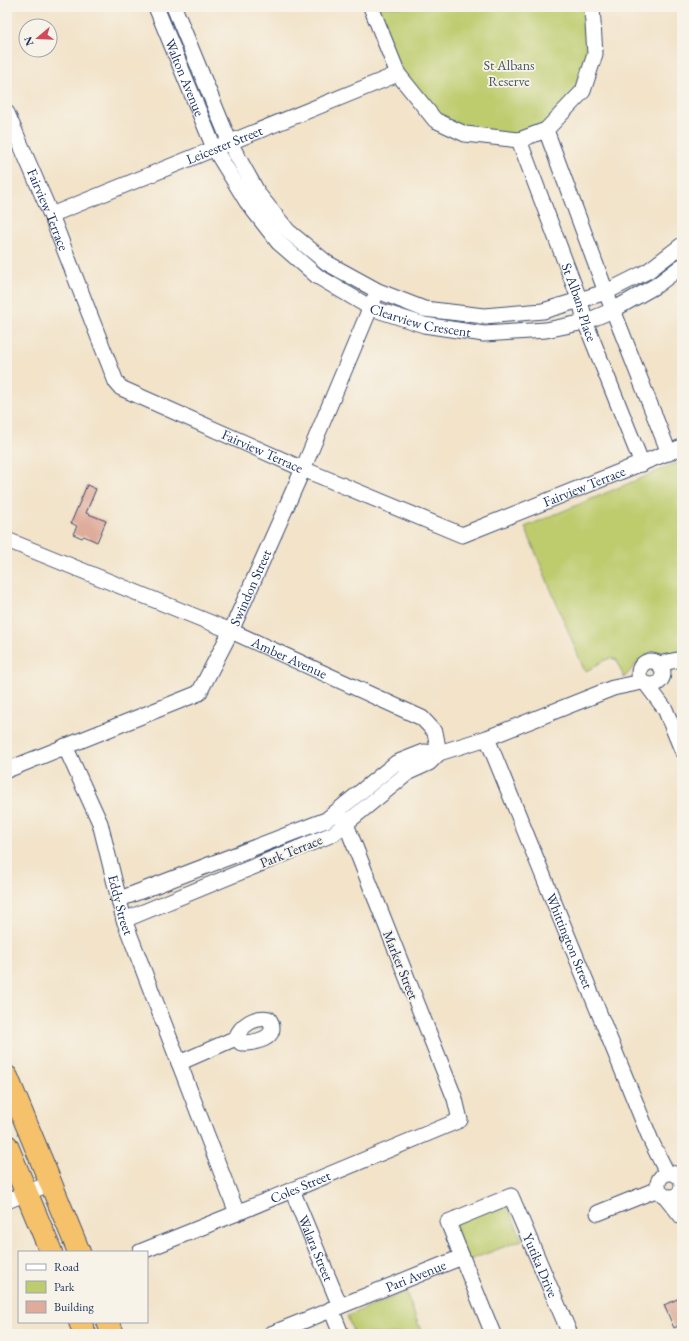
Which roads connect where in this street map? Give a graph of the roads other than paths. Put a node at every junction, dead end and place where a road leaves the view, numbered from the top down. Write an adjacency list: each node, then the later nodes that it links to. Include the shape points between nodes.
1 (156, 7): 10 (street, Walton Avenue)
2 (174, 7): 9 (street, Walton Avenue)
3 (371, 7): 5 (street)
4 (592, 7): 7 (street, via 596,54 583,91)
5 (398, 74): 8 (street, via 435,120 464,134); 9 (street, Leicester Street)
6 (7, 113): 11 (street, Fairview Terrace)
7 (546, 130): 8 (street); 15 (street, St Albans Place)
8 (519, 140): 16 (street, St Albans Place)
9 (230, 143): 10 (street, Leicester Street); 14 (street, Clearview Crescent, via 259,195 288,231 327,263)
10 (214, 148): 11 (street, Leicester Street); 17 (street, Clearview Crescent, via 247,202 278,242 317,276)
11 (51, 215): 22 (street, Fairview Terrace, via 116,382 121,388)
12 (682, 245): 15 (street, Clearview Crescent, via 648,271)
13 (682, 266): 18 (street, Clearview Crescent, via 657,285)
14 (378, 291): 16 (street, Clearview Crescent, via 424,309 484,316 543,311); 17 (street, Swindon Street)
15 (606, 292): 16 (street, Clearview Crescent); 18 (street, St Albans Place)
16 (580, 301): 19 (street, St Albans Place)
17 (370, 308): 19 (street, Clearview Crescent, via 424,325 484,334 546,330); 22 (street, Swindon Street)
18 (613, 310): 19 (street, Clearview Crescent); 20 (street, St Albans Place)
19 (585, 322): 21 (street, St Albans Place)
20 (676, 450): 21 (street, Fairview Terrace)
21 (642, 464): 22 (street, Fairview Terrace, via 462,535)
22 (303, 469): 24 (street, Swindon Street)
23 (7, 540): 24 (street, Amber Avenue)
24 (231, 630): 26 (street, Swindon Street, via 199,692); 28 (street, Amber Avenue, via 422,718 435,732)
25 (486, 738): 27 (street, Park Terrace, via 613,688 651,676); 28 (street, Park Terrace); 40 (street, Whittington Street, via 652,1143)
26 (65, 746): 29 (street, Swindon Street); 32 (street, Eddy Street, via 100,823)
27 (682, 750)
28 (439, 753): 30 (street, Park Terrace, via 424,752 396,763); 31 (street, Park Terrace, via 429,763 409,772)
29 (7, 770)
30 (338, 811): 31 (street, Marker Street); 32 (street, Park Terrace, via 326,820)
31 (346, 824): 33 (street, Park Terrace, via 333,834); 37 (street, Marker Street, via 455,1099)
32 (120, 900): 33 (street, Eddy Street)
33 (124, 920): 35 (street, Eddy Street)
34 (236, 1038): 35 (street)
35 (179, 1062): 44 (street, Eddy Street)
36 (7, 1077): 39 (highway)
37 (460, 1120): 41 (street, Coles Street)
38 (7, 1146): 43 (highway)
39 (51, 1183): 43 (street); 48 (highway)
40 (673, 1186): 45 (street); 46 (street, Whittington Street)
41 (292, 1190): 44 (street, Coles Street); 51 (street, Walara Street)
42 (511, 1196): 50 (street, Pari Avenue, via 448,1222); 59 (street, Yutika Drive)
43 (17, 1197): 47 (highway)
44 (237, 1213): 49 (street, Coles Street)
45 (598, 1213)
46 (682, 1217)
47 (50, 1251)
48 (79, 1251)
49 (142, 1251)
50 (462, 1257): 51 (street, Pari Avenue); 58 (street)
51 (336, 1308): 56 (street, Pari Avenue); 57 (street, Walara Street)
52 (80, 1323): 54 (highway)
53 (108, 1323): 55 (highway)
54 (85, 1334)
55 (113, 1334)
56 (271, 1334)
57 (341, 1334)
58 (493, 1334)
59 (570, 1334)

